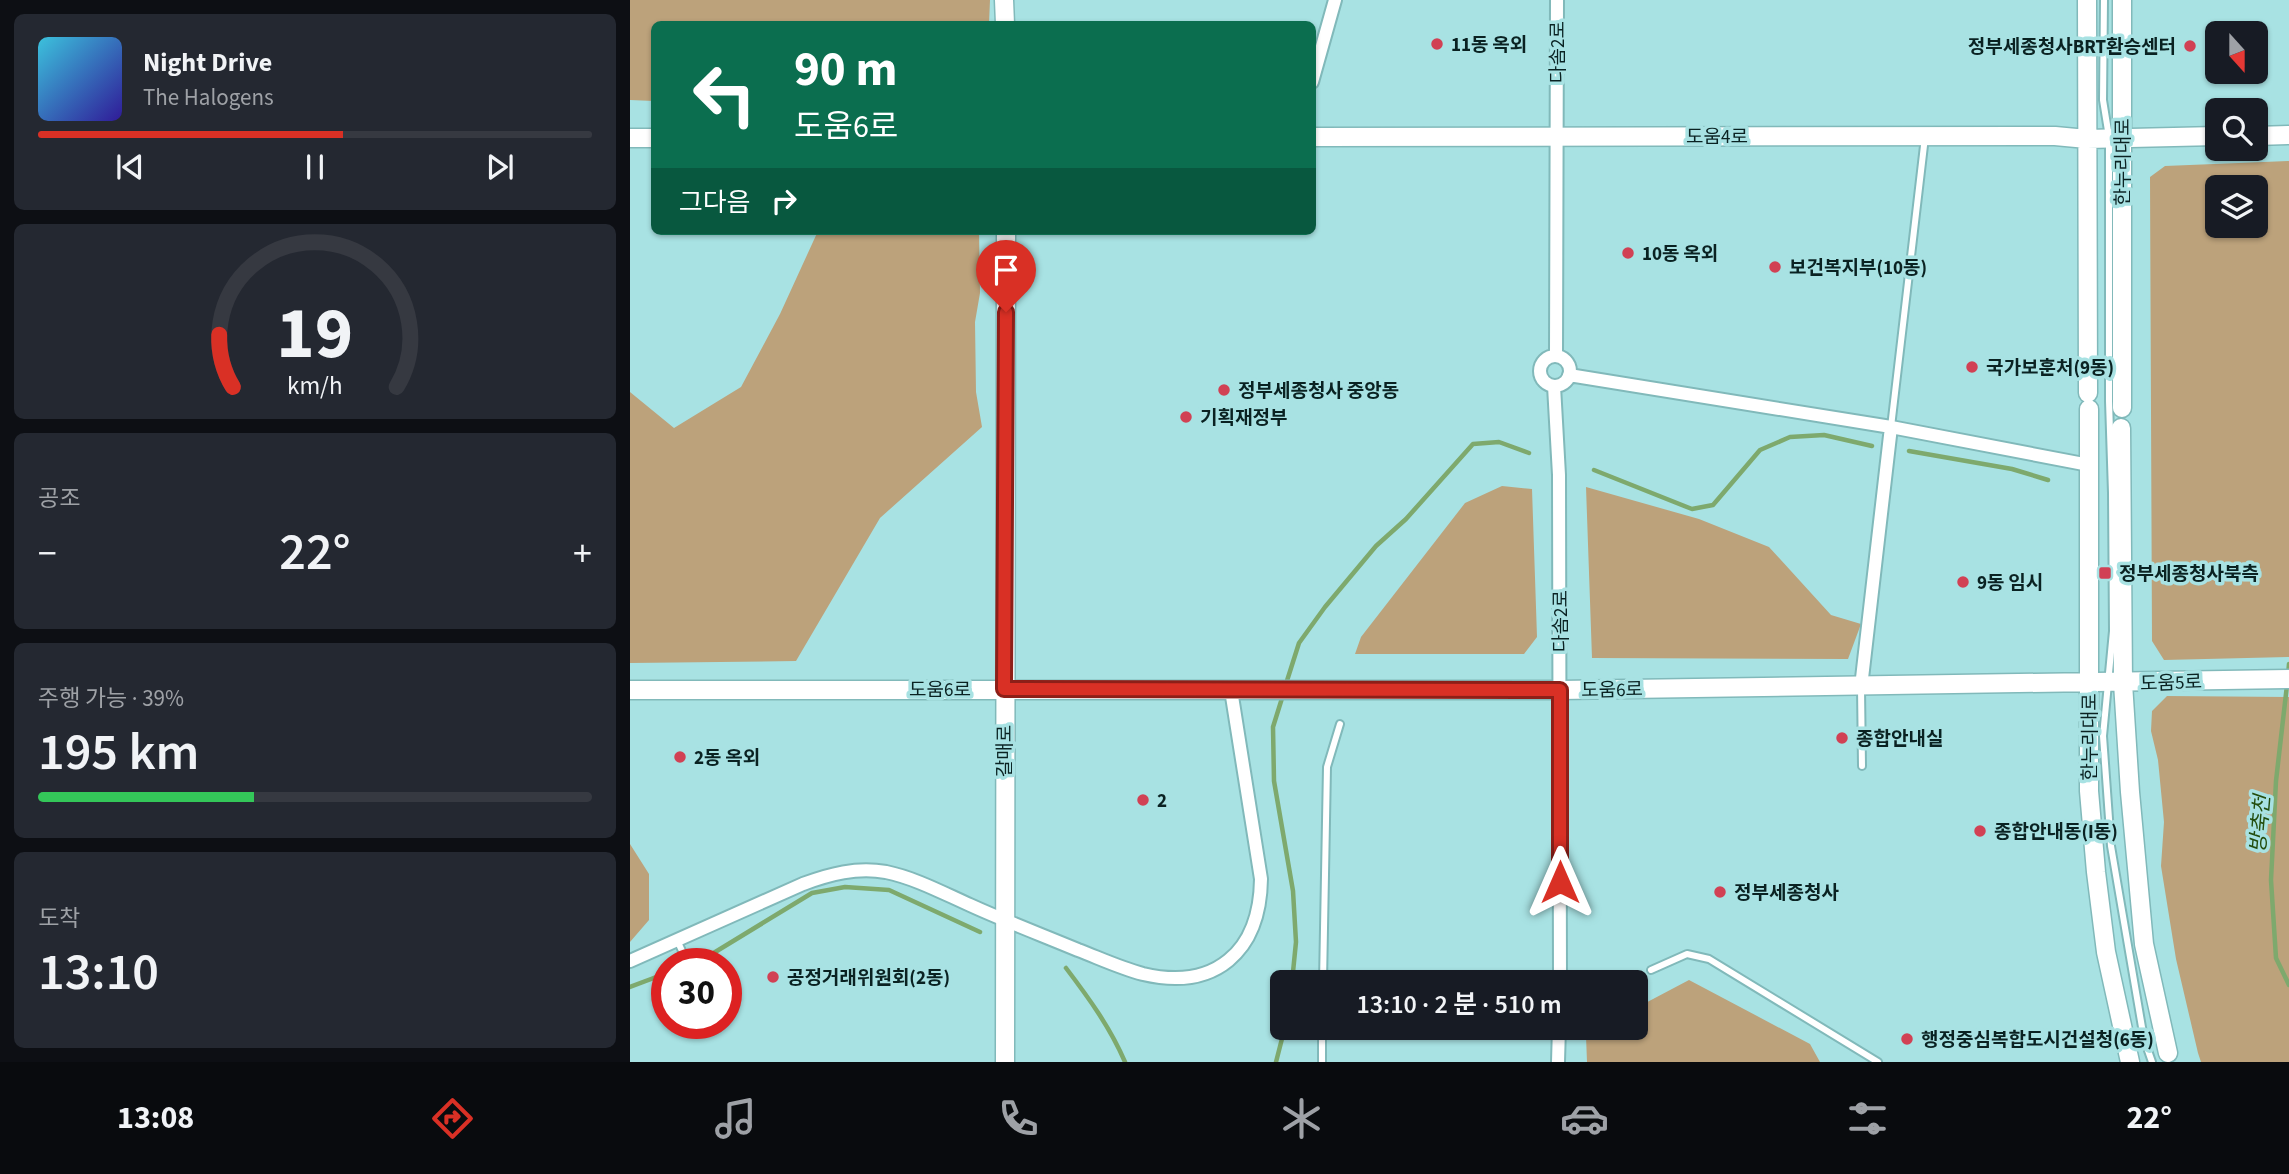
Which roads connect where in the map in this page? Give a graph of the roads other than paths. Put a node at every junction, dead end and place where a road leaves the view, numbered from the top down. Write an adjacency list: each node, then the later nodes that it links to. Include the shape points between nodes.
1 (1004, 0): 7 (street)
2 (1335, 0): 8 (street)
3 (1557, 0): 11 (street, 다솜2로)
4 (2087, 0): 18 (street, 한누리대로)
5 (2104, 0): 15 (lane, via 2103,100)
6 (2122, 0): 15 (street, 한누리대로)
7 (1005, 21)
8 (1316, 68)
9 (2268, 135): 10 (street)
10 (2289, 135)
11 (1557, 136): 12 (street, 도움4로); 14 (street, 도움4로); 20 (street, 다솜2로)
12 (1925, 136): 18 (street, 도움4로); 24 (lane)
13 (2205, 136): 15 (street, 도움4로)
14 (1316, 137)
15 (2116, 137): 18 (street, 도움4로); 23 (street, 한누리대로); 28 (lane, via 2109,401 2113,631)
16 (630, 138): 17 (street)
17 (651, 138)
18 (2087, 139): 26 (street, 한누리대로)
19 (1006, 235): 30 (street, 갈매로)
20 (1556, 356): 21 (street, via 1569,365); 22 (street, via 1547,359 1539,371 1545,383)
21 (1569, 375): 22 (street); 24 (street)
22 (1555, 386): 33 (street, 다솜2로)
23 (2122, 408)
24 (1891, 427): 26 (street); 29 (street)
25 (2121, 428): 28 (street, 한누리대로)
26 (2089, 465): 28 (street, 한누리대로)
27 (2289, 679): 28 (street, 도움5로)
28 (2106, 682): 29 (street, 도움6로); 45 (street, 한누리대로, via 2130,792 2144,944); 50 (street, 한누리대로, via 2090,791 2106,952); 51 (lane, via 2103,736 2111,846 2144,1039)
29 (1861, 687): 33 (street, 도움6로); 35 (lane)
30 (1004, 689): 31 (street, 도움6로); 32 (street, 도움6로); 36 (street, 갈매로)
31 (630, 690)
32 (1231, 690): 33 (street, 도움6로); 36 (street, via 1261,879 1257,914 1243,948 1214,970 1163,977 1122,967)
33 (1560, 690): 41 (street, 다솜2로)
34 (1340, 724): 40 (lane, via 1327,767)
35 (1862, 766)
36 (1006, 921): 37 (street, via 902,876 847,870 803,884); 46 (street, 갈매로)
37 (677, 940): 38 (lane); 39 (street)
38 (681, 948)
39 (630, 961)
40 (1323, 970)
41 (1559, 970)
42 (1651, 970): 49 (lane, via 1687,954 1709,959)
43 (1322, 1040): 47 (lane)
44 (1559, 1040): 48 (street)
45 (2168, 1053)
46 (1005, 1062)
47 (1322, 1062)
48 (1558, 1062)
49 (1878, 1062)
50 (2130, 1062)
51 (2152, 1062)

